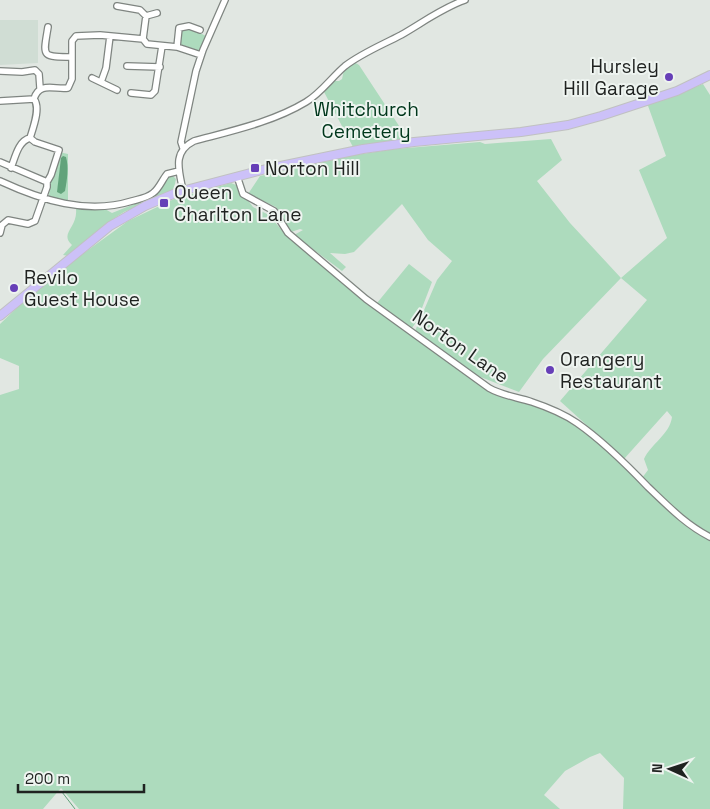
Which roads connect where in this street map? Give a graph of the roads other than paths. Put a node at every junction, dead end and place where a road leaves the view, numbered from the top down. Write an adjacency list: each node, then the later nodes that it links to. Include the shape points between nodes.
1 (226, 0): 14 (street)
2 (465, 0): 28 (street, via 361,55 299,106 194,141)
3 (117, 6): 5 (street, via 140,10)
4 (157, 13): 5 (street)
5 (146, 16): 11 (street)
6 (48, 27): 15 (street, via 46,53)
7 (171, 27): 8 (street)
8 (178, 30): 9 (street, via 189,26); 13 (street)
9 (200, 30)
10 (110, 36): 11 (street); 15 (street, via 74,37); 21 (street)
11 (143, 39): 12 (street, via 147,44)
12 (162, 46): 13 (street); 17 (street)
13 (177, 47): 14 (street)
14 (201, 55): 28 (street, via 182,136)
15 (72, 57): 22 (street, via 70,87)
16 (127, 66): 17 (street)
17 (160, 68): 24 (street, via 153,93)
18 (0, 71): 22 (street, via 35,70 40,74)
19 (710, 75): 32 (highway, via 677,91 559,127 394,144)
20 (92, 78): 21 (street)
21 (101, 82): 23 (street)
22 (40, 88): 25 (street)
23 (117, 90)
24 (131, 93)
25 (34, 99): 26 (street); 27 (street, via 37,105)
26 (0, 101)
27 (30, 138): 30 (street, via 23,141); 34 (street, via 61,150)
28 (183, 148): 31 (street)
29 (0, 162): 30 (street)
30 (11, 168): 34 (street)
31 (179, 171): 35 (street); 36 (street, via 167,174 149,196 115,206 69,205)
32 (237, 176): 35 (highway); 39 (street, Norton Lane, via 242,194 274,211 288,233 366,299 489,388 501,395 533,402 577,423 673,512)
33 (0, 181): 36 (street)
34 (47, 182): 36 (street)
35 (183, 191): 38 (highway, via 117,221)
36 (43, 198): 37 (street, via 35,221 28,224 8,220)
37 (0, 233)
38 (0, 316)
39 (710, 537)

